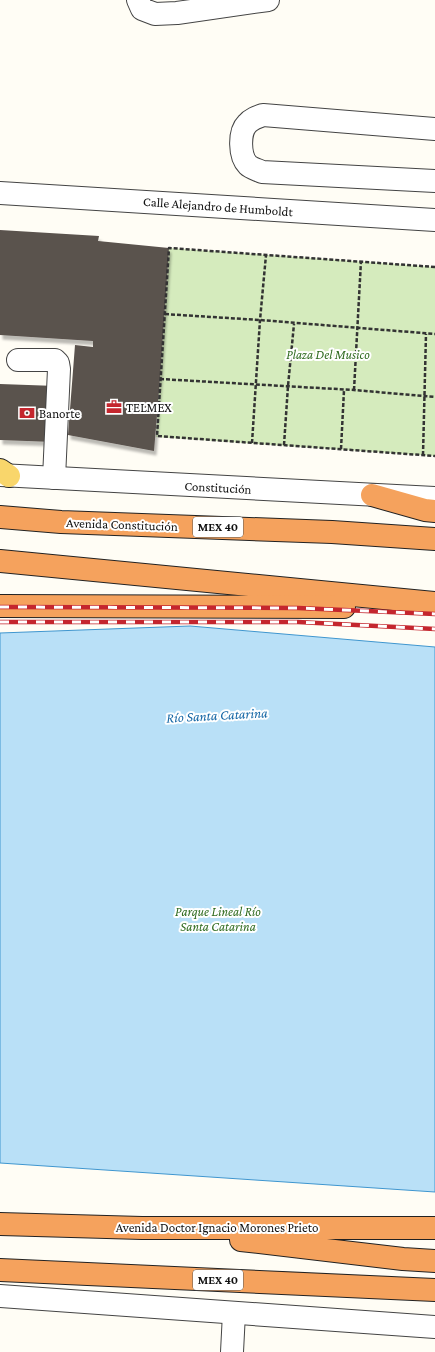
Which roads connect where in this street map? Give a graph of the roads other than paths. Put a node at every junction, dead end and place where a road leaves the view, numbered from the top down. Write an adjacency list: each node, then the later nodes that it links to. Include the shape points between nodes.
1 (138, 0): 2 (street, via 142,9 155,14 177,14)
2 (268, 0)
3 (435, 129): 4 (street, via 263,115 246,124 241,142 242,154 248,165 262,172)
4 (435, 181)
5 (0, 193): 6 (street, Calle Alejandro de Humboldt)
6 (435, 220)
7 (18, 360): 9 (street, via 55,360 58,363)
8 (3, 474): 9 (street, Constitución)
9 (54, 478): 10 (street, Constitución)
10 (372, 495): 11 (street, Constitución); 12 (highway)
11 (435, 498)
12 (435, 511)
13 (0, 517): 14 (highway, Avenida Constitución / MEX 40)
14 (61, 522): 15 (highway); 16 (highway, Avenida Constitución / MEX 40, via 317,531)
15 (0, 533)
16 (435, 539)
17 (0, 561): 18 (highway)
18 (435, 603)
19 (0, 606): 20 (highway)
20 (435, 607)
21 (0, 1224): 22 (highway, Avenida Doctor Ignacio Morones Prieto)
22 (142, 1228): 23 (highway, Avenida Doctor Ignacio Morones Prieto); 24 (highway)
23 (435, 1228)
24 (435, 1261)
25 (0, 1270): 26 (highway, MEX 40)
26 (435, 1290)
27 (0, 1296): 28 (street)
28 (234, 1313): 29 (street); 30 (street)
29 (435, 1327)
30 (232, 1352)

